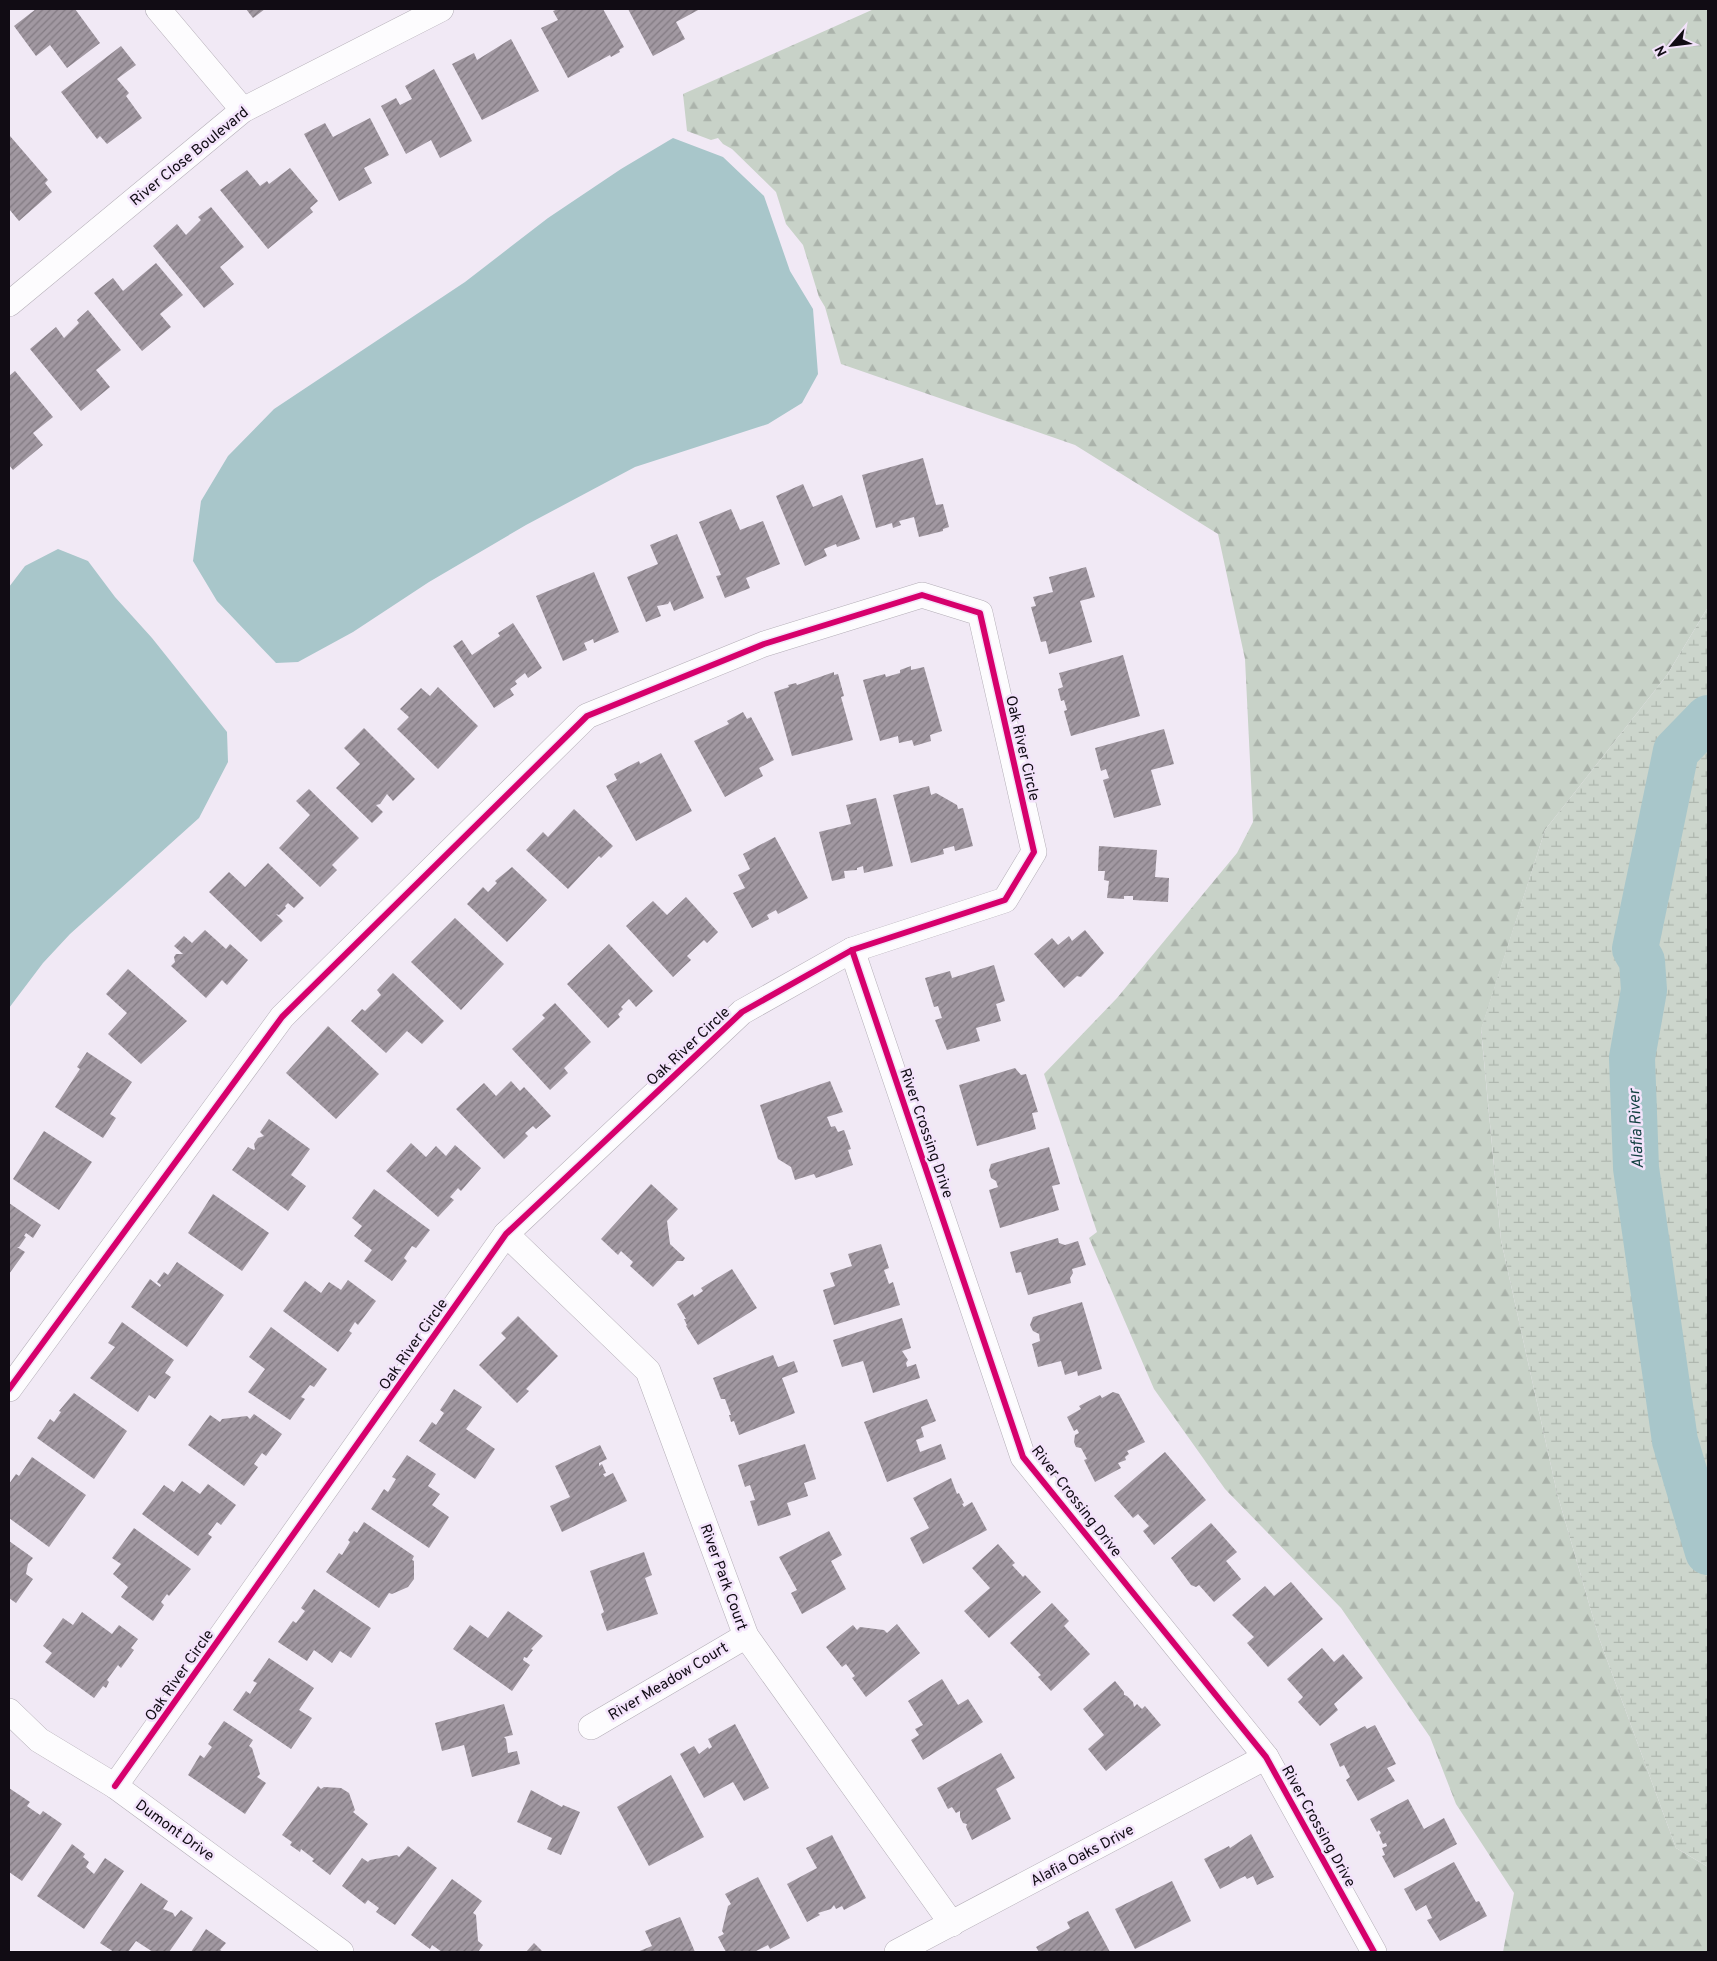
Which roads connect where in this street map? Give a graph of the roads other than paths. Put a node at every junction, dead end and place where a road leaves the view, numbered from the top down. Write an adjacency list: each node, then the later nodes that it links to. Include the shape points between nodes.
1 (158, 9): 3 (street)
2 (441, 9): 3 (street, River Close Boulevard)
3 (243, 110): 4 (street, River Close Boulevard)
4 (9, 304)
5 (852, 950): 6 (street, Oak River Circle, via 742,1012); 7 (street, Oak River Circle, via 1006,900 1034,852 980,613 922,596 764,644 587,716 282,1016); 11 (street, River Crossing Drive, via 1024,1457)
6 (506, 1234): 8 (street, River Park Court, via 648,1371); 12 (street, Oak River Circle)
7 (9, 1389)
8 (746, 1636): 10 (street, River Meadow Court); 13 (street, River Park Court)
9 (9, 1711): 12 (street, Dumont Drive, via 39,1740)
10 (591, 1727)
11 (1266, 1757): 13 (street, Alafia Oaks Drive); 16 (street, River Crossing Drive)
12 (115, 1786): 14 (street, Dumont Drive)
13 (952, 1924): 15 (street, Alafia Oaks Drive)
14 (341, 1952)
15 (897, 1952)
16 (1374, 1952)

